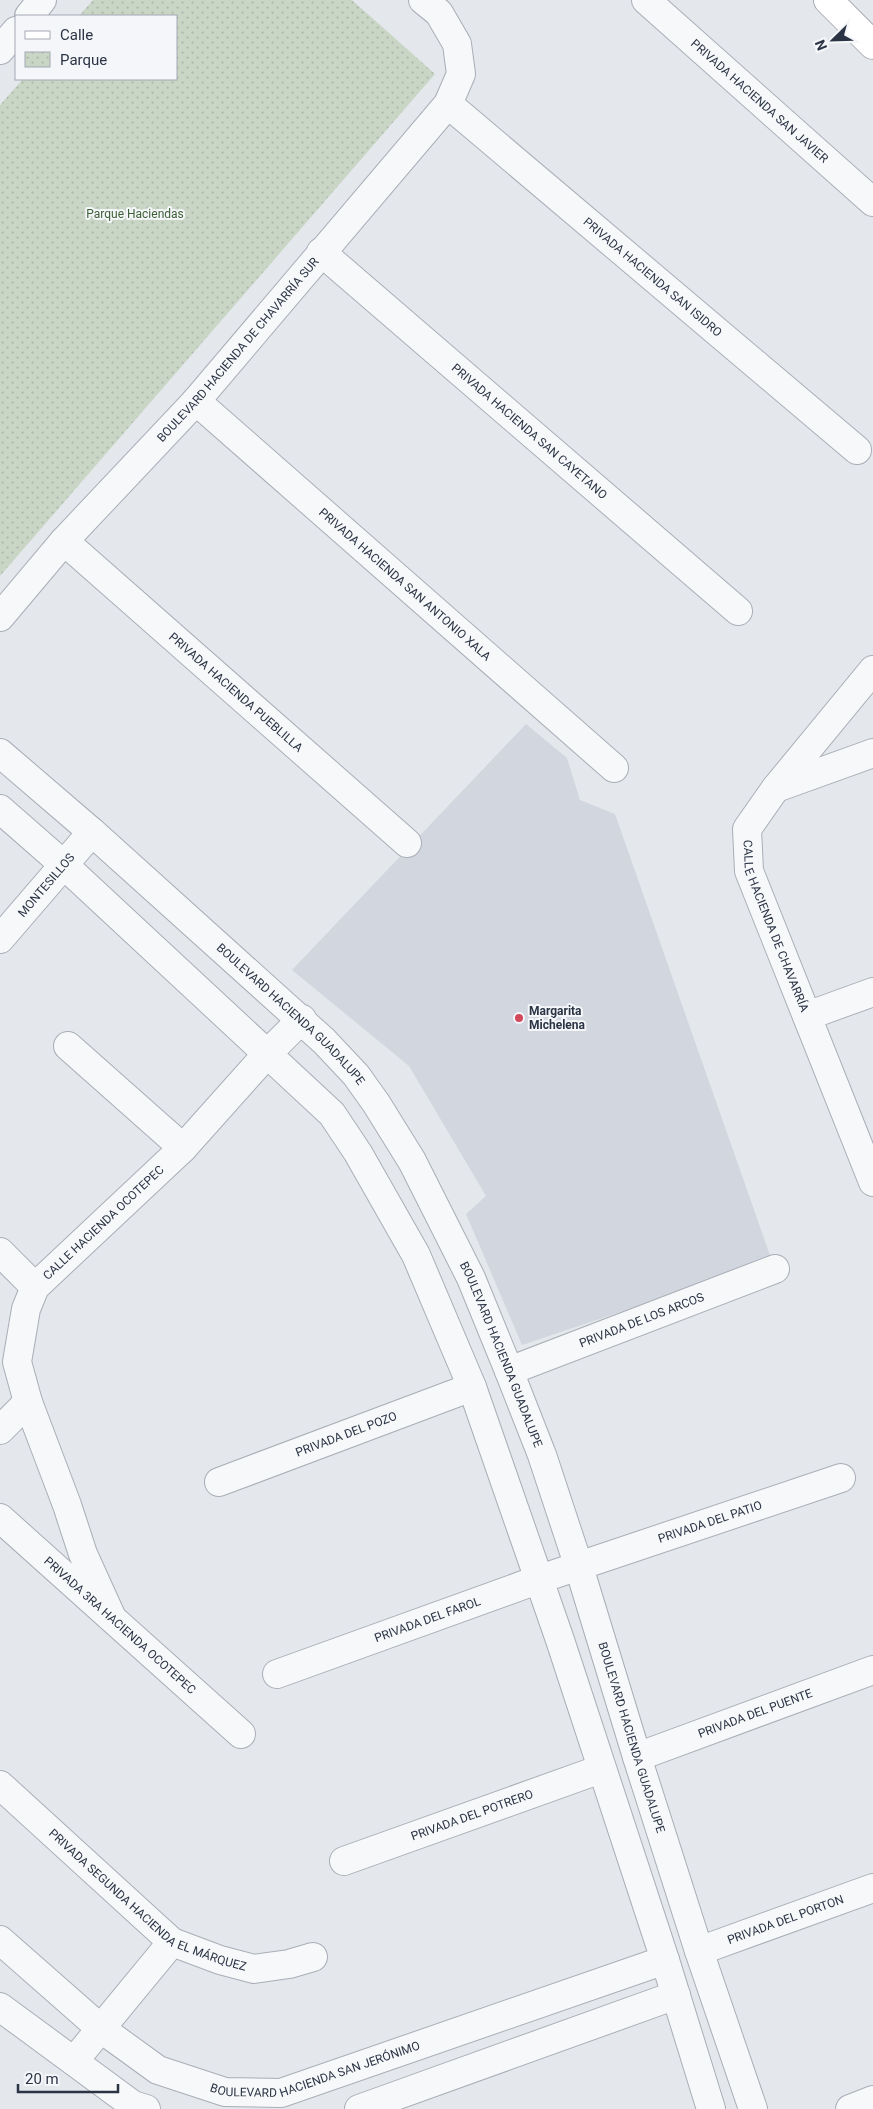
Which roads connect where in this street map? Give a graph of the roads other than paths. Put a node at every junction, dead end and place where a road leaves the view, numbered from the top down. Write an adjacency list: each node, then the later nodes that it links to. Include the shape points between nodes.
1 (42, 0): 5 (street)
2 (646, 0): 10 (street, PRIVADA HACIENDA SAN JAVIER)
3 (828, 0): 7 (street)
4 (437, 4): 9 (street, BOULEVARD HACIENDA DE CHAVARRÍA SUR, via 457,44 461,74)
5 (30, 15)
6 (15, 32): 8 (street)
7 (873, 45)
8 (0, 50)
9 (448, 104): 11 (street, BOULEVARD HACIENDA DE CHAVARRÍA SUR); 13 (street, PRIVADA HACIENDA SAN ISIDRO)
10 (873, 202)
11 (321, 252): 12 (street, BOULEVARD HACIENDA DE CHAVARRÍA SUR); 15 (street, PRIVADA HACIENDA SAN CAYETANO)
12 (196, 401): 14 (street, BOULEVARD HACIENDA DE CHAVARRÍA SUR); 20 (street, PRIVADA HACIENDA SAN ANTONIO XALA)
13 (857, 450)
14 (64, 541): 16 (street, BOULEVARD HACIENDA DE CHAVARRÍA SUR); 24 (street, PRIVADA HACIENDA PUEBLILLA)
15 (738, 611)
16 (0, 617)
17 (873, 670): 21 (street, CALLE HACIENDA DE CHAVARRÍA)
18 (0, 753): 23 (street, BOULEVARD HACIENDA GUADALUPE)
19 (873, 753): 21 (street)
20 (614, 768)
21 (775, 789): 28 (street, CALLE HACIENDA DE CHAVARRÍA, via 747,829 749,871)
22 (0, 809): 25 (street)
23 (92, 832): 25 (street, MONTESILLOS); 29 (street, BOULEVARD HACIENDA GUADALUPE)
24 (407, 842)
25 (64, 865): 26 (street, MONTESILLOS); 31 (street)
26 (0, 939)
27 (873, 992): 28 (street)
28 (807, 1016): 33 (street, CALLE HACIENDA DE CHAVARRÍA)
29 (302, 1019): 31 (street, CALLE HACIENDA OCOTEPEC); 37 (street, BOULEVARD HACIENDA GUADALUPE, via 356,1075 412,1161 471,1278)
30 (68, 1046): 32 (street)
31 (267, 1054): 32 (street, CALLE HACIENDA OCOTEPEC); 38 (street, via 332,1114 358,1153 416,1255)
32 (183, 1148): 36 (street, CALLE HACIENDA OCOTEPEC)
33 (873, 1182)
34 (0, 1252): 36 (street)
35 (775, 1269): 37 (street, PRIVADA DE LOS ARCOS)
36 (35, 1287): 39 (street, CALLE HACIENDA OCOTEPEC, via 26,1309 17,1362)
37 (509, 1371): 44 (street, BOULEVARD HACIENDA GUADALUPE, via 542,1455)
38 (472, 1387): 42 (street, PRIVADA DEL POZO); 45 (street)
39 (28, 1402): 40 (street); 46 (street, CALLE HACIENDA OCOTEPEC, via 83,1554)
40 (0, 1430)
41 (841, 1478): 44 (street, PRIVADA DEL PATIO)
42 (219, 1482)
43 (0, 1518): 46 (street, PRIVADA 3RA HACIENDA OCOTEPEC)
44 (579, 1567): 45 (street, PRIVADA DEL FAROL); 50 (street, BOULEVARD HACIENDA GUADALUPE)
45 (540, 1579): 48 (street, PRIVADA DEL FAROL); 51 (street)
46 (112, 1618): 49 (street, PRIVADA 3RA HACIENDA OCOTEPEC)
47 (873, 1670): 50 (street, PRIVADA DEL PUENTE)
48 (277, 1674)
49 (241, 1734)
50 (637, 1757): 57 (street, BOULEVARD HACIENDA GUADALUPE)
51 (601, 1769): 53 (street, PRIVADA DEL POTRERO); 59 (street)
52 (0, 1785): 56 (street, PRIVADA SEGUNDA HACIENDA EL MÁRQUEZ)
53 (344, 1861)
54 (873, 1888): 57 (street, PRIVADA DEL PORTON)
55 (0, 1940): 62 (street, BOULEVARD HACIENDA SAN JERÓNIMO)
56 (172, 1942): 58 (street, PRIVADA SEGUNDA HACIENDA EL MÁRQUEZ, via 254,1969); 62 (street)
57 (699, 1951): 63 (street, BOULEVARD HACIENDA GUADALUPE)
58 (313, 1957)
59 (666, 1960): 60 (street); 68 (street, BOULEVARD HACIENDA SAN JERÓNIMO)
60 (676, 1995): 66 (street); 70 (street)
61 (0, 2007): 64 (street)
62 (100, 2028): 64 (street); 65 (street, BOULEVARD HACIENDA SAN JERÓNIMO)
63 (736, 2059): 66 (street); 72 (street, BOULEVARD HACIENDA GUADALUPE)
64 (74, 2061): 69 (street)
65 (158, 2070): 68 (street, BOULEVARD HACIENDA SAN JERÓNIMO, via 224,2092); 69 (street)
66 (700, 2072): 71 (street)
67 (873, 2100): 73 (street)
68 (284, 2101)
69 (137, 2108)
70 (359, 2109)
71 (712, 2109)
72 (753, 2109)
73 (850, 2109)

